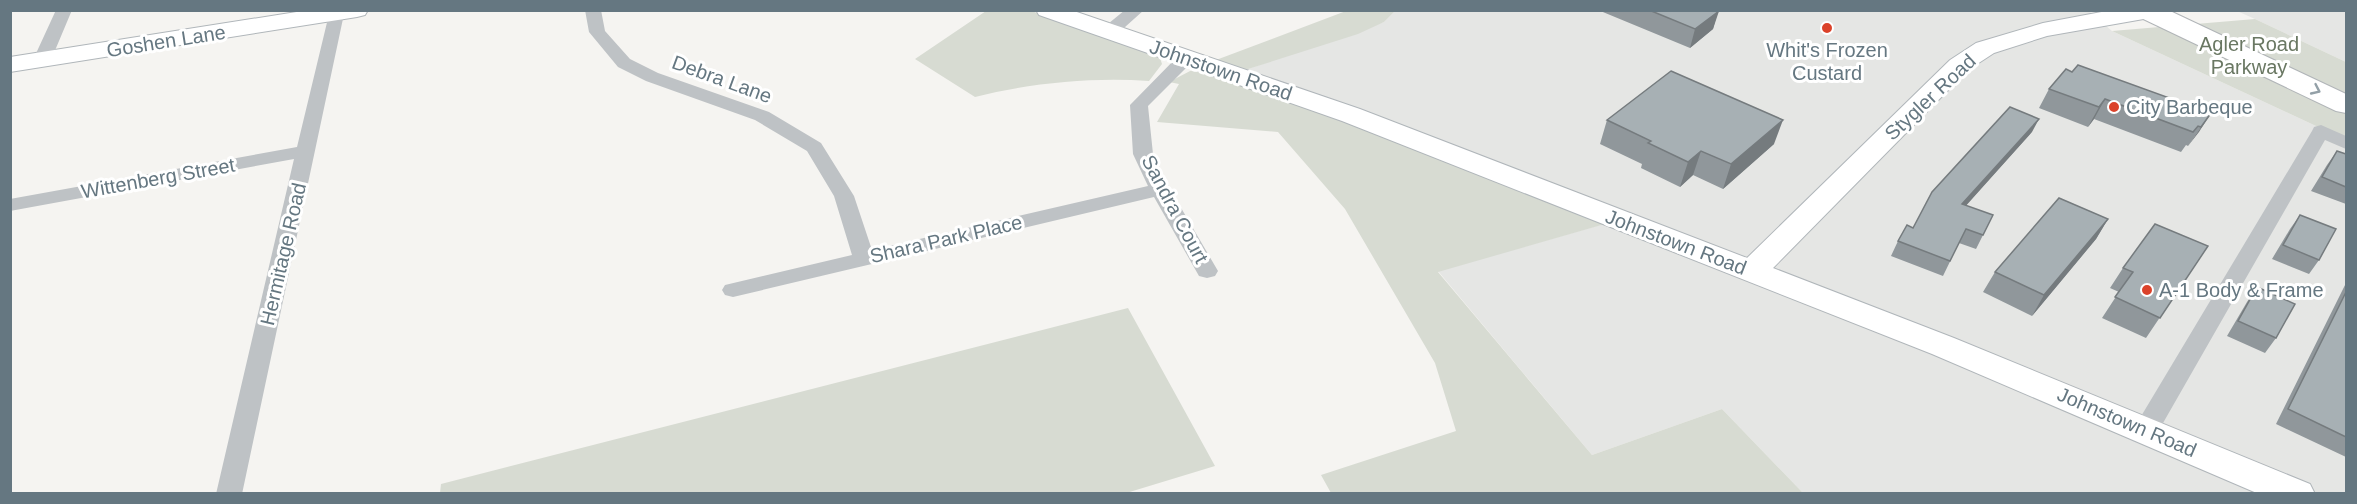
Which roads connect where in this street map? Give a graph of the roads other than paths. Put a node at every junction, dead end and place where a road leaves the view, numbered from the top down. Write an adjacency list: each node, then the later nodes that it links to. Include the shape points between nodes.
1 (64, 10): 10 (street)
2 (593, 10): 18 (street, Debra Lane, via 597,32 624,63 652,77 762,116 814,147 844,196)
3 (1047, 10): 8 (main road, Johnstown Road)
4 (1136, 10): 8 (street)
5 (2190, 10): 12 (highway)
6 (2150, 11): 13 (highway, one-way to 13); 20 (main road, Stygler Road, via 2043,30 1984,48 1959,65)
7 (346, 12): 10 (main road, Goshen Lane); 15 (street, Hermitage Road)
8 (1109, 32): 9 (main road, Johnstown Road)
9 (1186, 58): 16 (street, Sandra Court, via 1139,105 1143,154); 20 (main road, Johnstown Road, via 1351,115)
10 (42, 60): 11 (main road, Goshen Lane)
11 (10, 65)
12 (2346, 82)
13 (2346, 105)
14 (2346, 143): 22 (street, via 2321,131)
15 (306, 151): 17 (street, Wittenberg Street); 23 (street, Hermitage Road)
16 (1160, 189): 18 (street, Shara Park Place); 19 (street, Sandra Court)
17 (10, 205)
18 (864, 258): 21 (street, Shara Park Place)
19 (1208, 271)
20 (1752, 271): 22 (main road, Johnstown Road)
21 (733, 290)
22 (2146, 430): 24 (main road, Johnstown Road)
23 (229, 494)
24 (2297, 494)

